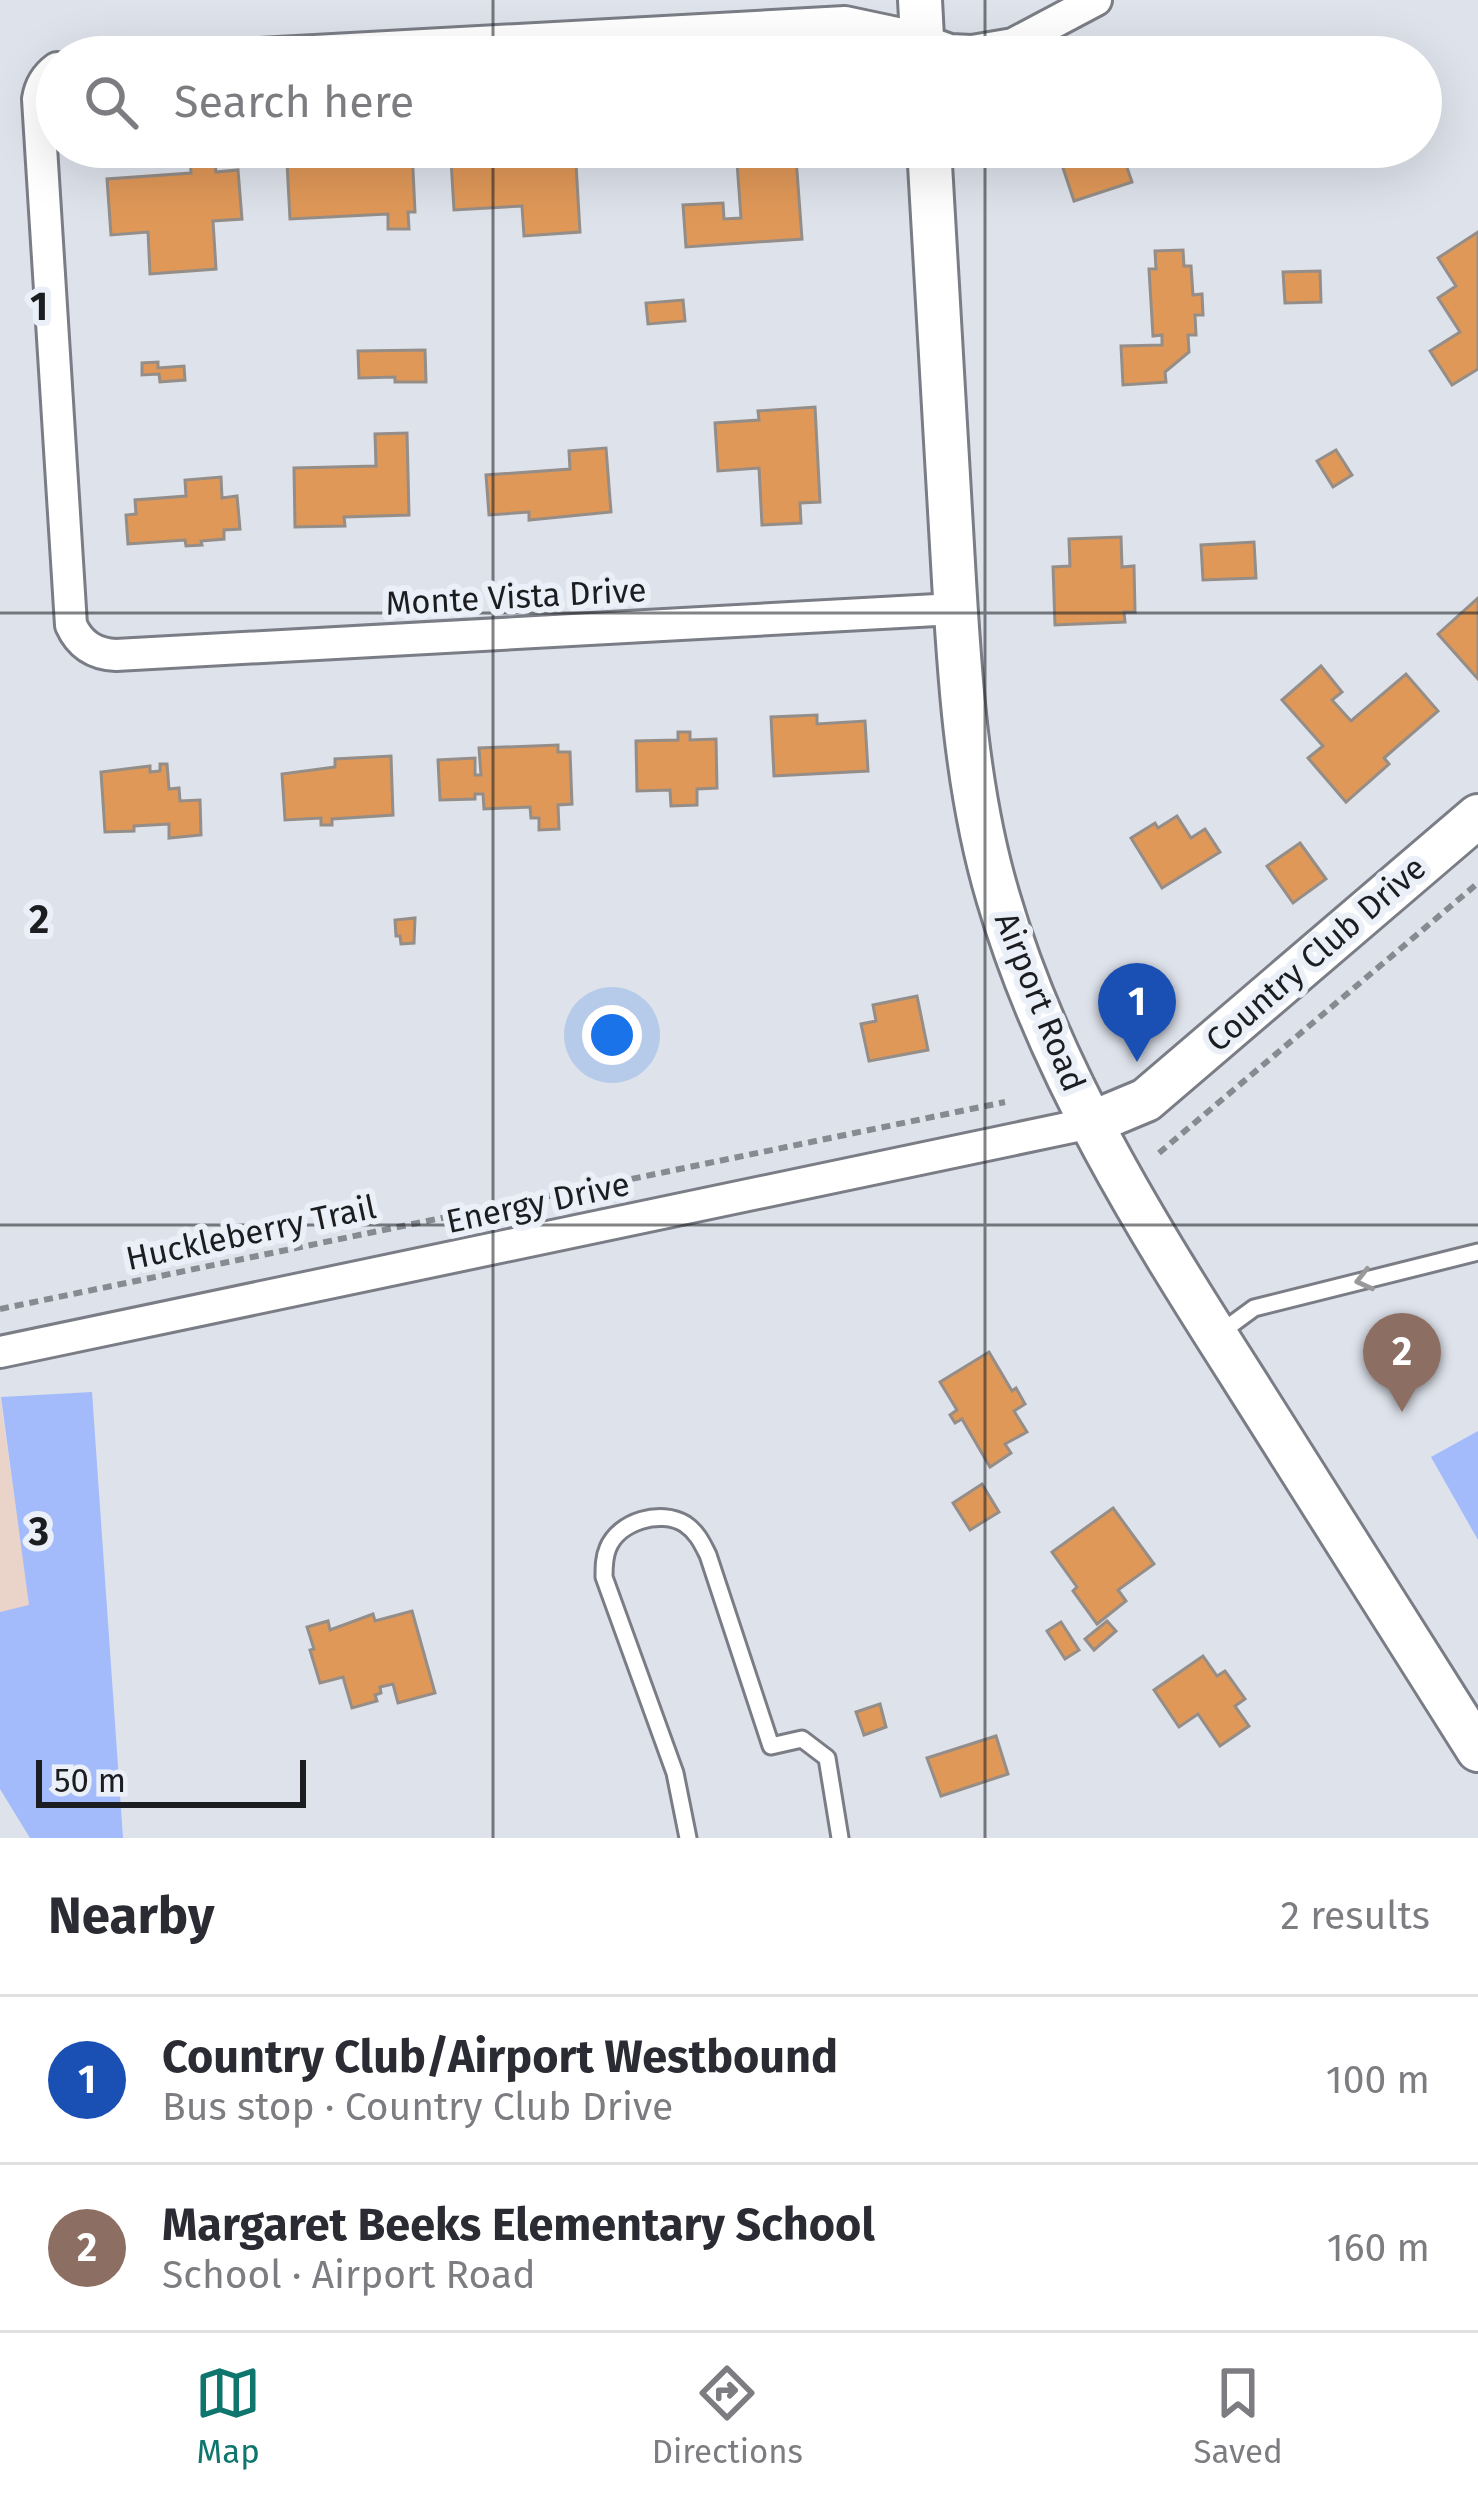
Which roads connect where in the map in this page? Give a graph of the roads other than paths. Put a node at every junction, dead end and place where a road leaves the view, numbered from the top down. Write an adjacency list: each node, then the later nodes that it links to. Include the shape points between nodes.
1 (1096, 0): 4 (street)
2 (922, 33): 3 (street, via 845,22)
3 (589, 36)
4 (1028, 36)
5 (42, 168): 7 (street, Monte Vista Drive, via 71,625 94,652)
6 (929, 168): 7 (street, Airport Road)
7 (955, 609): 9 (street, Airport Road, via 974,788 997,895)
8 (1478, 815): 9 (street, Country Club Drive, via 1146,1100)
9 (1090, 1123): 11 (street, Airport Road); 12 (street, Energy Drive)
10 (1478, 1252): 11 (lane, one-way to 11, via 1254,1308)
11 (1216, 1336): 13 (street, Airport Road)
12 (0, 1352)
13 (1478, 1750)
14 (688, 1838): 15 (lane, via 675,1773 604,1577 611,1540 638,1521 660,1518 698,1535 771,1746 802,1739 826,1759)
15 (840, 1838)

